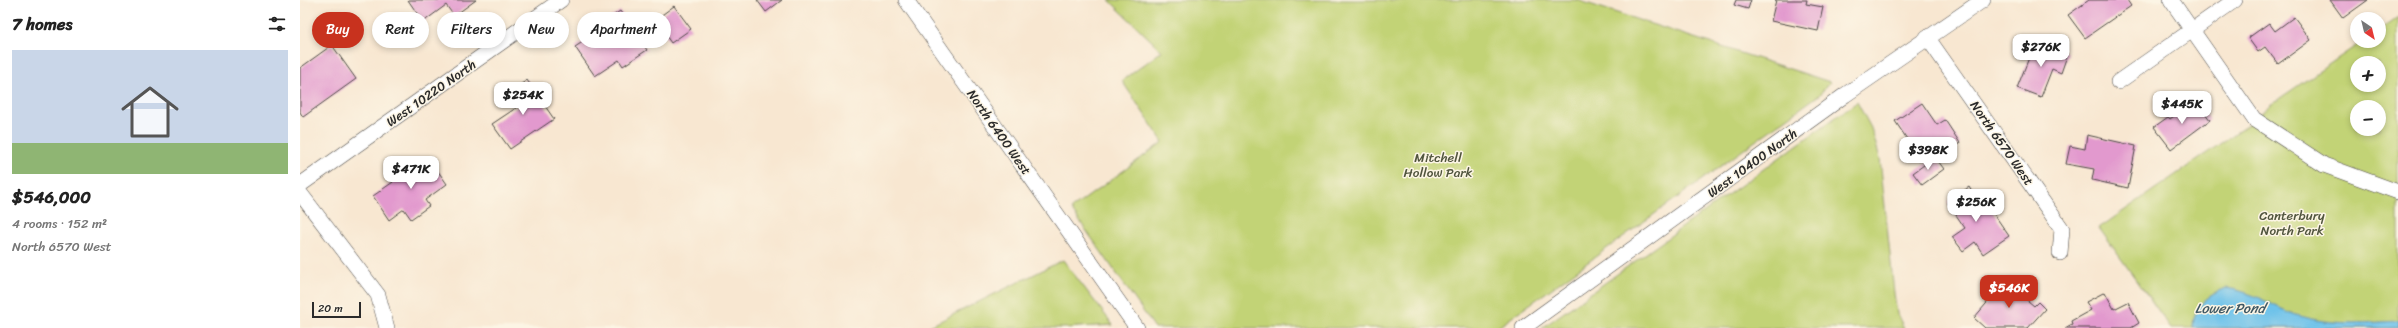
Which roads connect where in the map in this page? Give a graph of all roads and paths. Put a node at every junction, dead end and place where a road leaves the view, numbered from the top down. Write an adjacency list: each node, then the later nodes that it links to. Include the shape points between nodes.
1 (561, 0): 9 (street, West 10220 North)
2 (906, 0): 14 (street, North 6400 West)
3 (1983, 0): 7 (street, West 10400 North)
4 (2171, 0): 6 (street)
5 (2235, 0): 6 (street)
6 (2192, 31): 8 (street); 10 (street, via 2254,119 2324,166)
7 (1927, 37): 12 (street, North 6570 West, via 2062,229); 15 (street, West 10400 North)
8 (2118, 82)
9 (300, 185)
10 (2398, 192)
11 (300, 193): 13 (street, via 378,295)
12 (2060, 253)
13 (387, 328)
14 (1137, 328)
15 (1523, 328)

